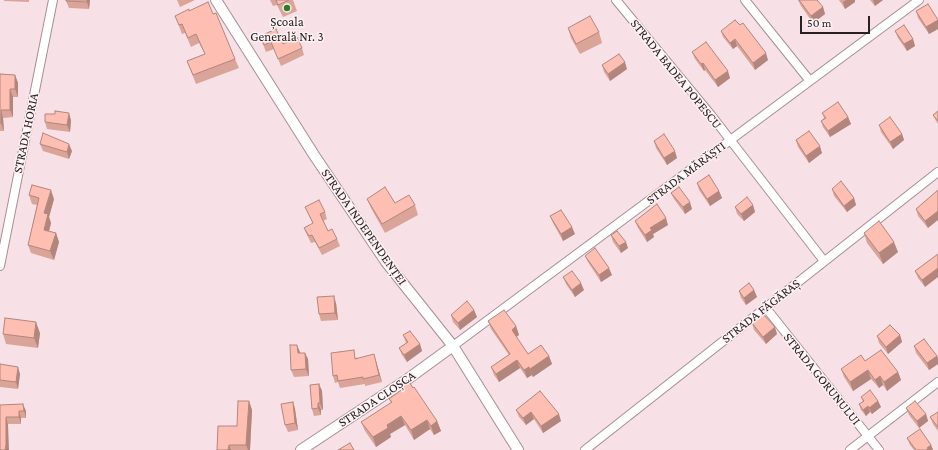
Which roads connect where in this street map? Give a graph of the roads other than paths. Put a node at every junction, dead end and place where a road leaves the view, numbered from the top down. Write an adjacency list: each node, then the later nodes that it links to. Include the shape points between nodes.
1 (53, 0): 10 (street, STRADA HORIA)
2 (216, 0): 12 (street, STRADA INDEPENDENȚEI, via 386,262)
3 (616, 0): 7 (street, STRADA BADEA POPESCU)
4 (745, 0): 6 (street)
5 (919, 0): 6 (street, STRADA MĂRĂȘTI)
6 (810, 81): 7 (street, STRADA MĂRĂȘTI)
7 (730, 141): 9 (street, STRADA BADEA POPESCU); 12 (street, STRADA MĂRĂȘTI)
8 (938, 172): 9 (street, STRADA FĂGĂRAȘ)
9 (824, 261): 11 (street, STRADA FĂGĂRAȘ)
10 (0, 266)
11 (766, 308): 14 (street, STRADA GORUNULUI); 17 (street, STRADA FĂGĂRAȘ)
12 (453, 346): 15 (street, STRADA CLOȘCA); 16 (street, STRADA INDEPENDENȚEI)
13 (938, 382): 14 (street)
14 (868, 436): 18 (street); 19 (street, STRADA GORUNULUI)
15 (307, 449)
16 (518, 450)
17 (585, 450)
18 (850, 450)
19 (879, 450)

